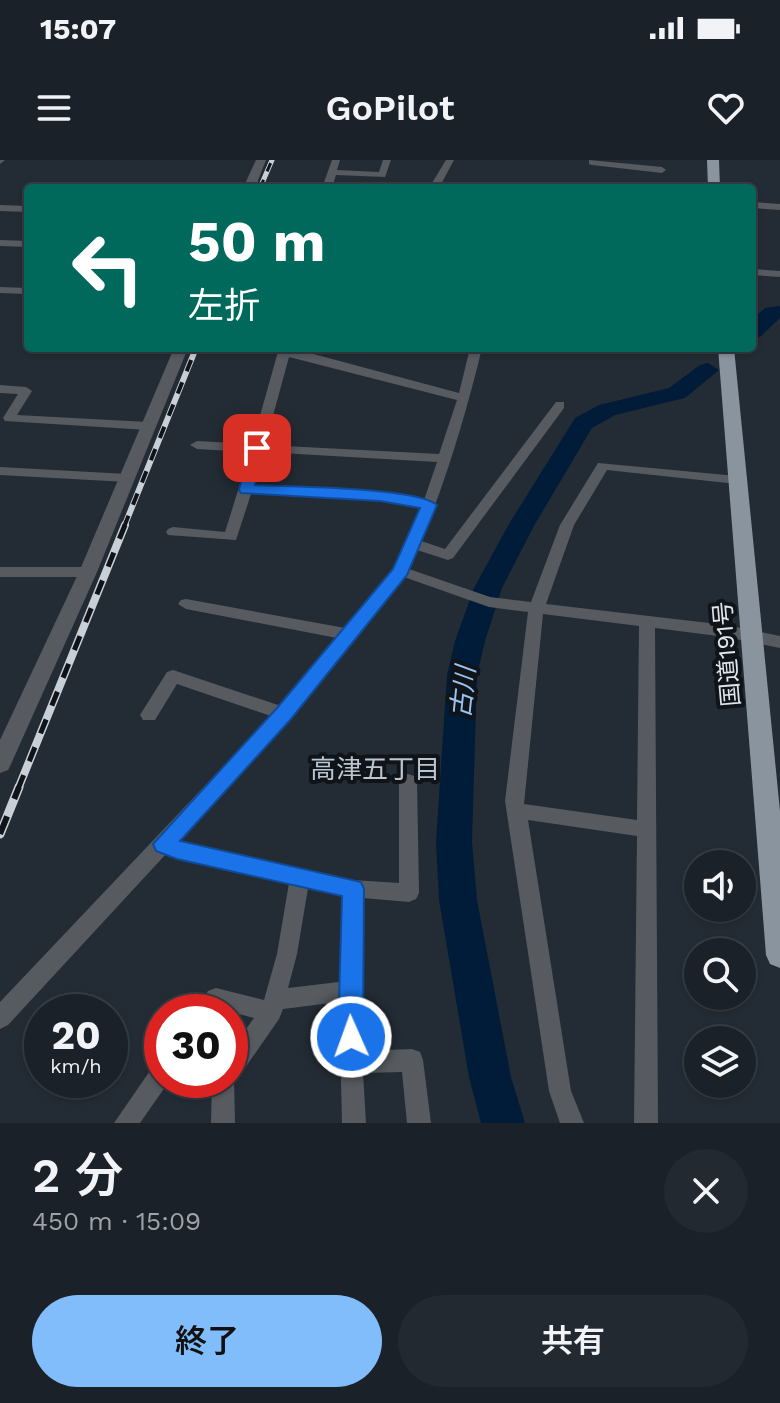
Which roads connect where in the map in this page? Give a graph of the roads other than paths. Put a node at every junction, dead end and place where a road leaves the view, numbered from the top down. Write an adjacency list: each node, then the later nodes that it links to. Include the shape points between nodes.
1 (261, 160): 9 (street)
2 (336, 160): 8 (street)
3 (387, 160): 8 (street, via 382,175)
4 (450, 160): 11 (street)
5 (713, 160): 12 (highway)
6 (592, 162): 7 (street)
7 (662, 170)
8 (331, 172): 10 (street)
9 (251, 184)
10 (328, 184)
11 (436, 184)
12 (714, 184)
13 (756, 205): 14 (street)
14 (780, 207)
15 (0, 208): 16 (street)
16 (24, 209)
17 (0, 243): 18 (street)
18 (24, 244)
19 (756, 272): 20 (street)
20 (780, 274)
21 (0, 290): 22 (street)
22 (24, 291)
23 (179, 352): 31 (street)
24 (284, 352): 33 (street)
25 (292, 352): 29 (street)
26 (475, 352): 29 (street)
27 (726, 352): 37 (highway, 国道191号)
28 (0, 389): 31 (street, via 26,391 9,418)
29 (464, 398): 34 (street)
30 (560, 405): 41 (street, via 448,555)
31 (148, 426): 36 (street)
32 (197, 445): 33 (street)
33 (257, 448): 34 (street); 38 (street)
34 (445, 458): 39 (street)
35 (0, 471): 36 (street)
36 (127, 478): 44 (street)
37 (737, 480): 46 (street, via 603,466 567,525); 49 (highway, 国道191号)
38 (246, 490): 39 (street, via 380,496); 40 (street, via 231,537)
39 (429, 505): 41 (street)
40 (173, 532)
41 (415, 544): 42 (street)
42 (401, 571): 46 (street, via 473,598); 48 (street)
43 (0, 572): 44 (street)
44 (88, 572): 53 (street)
45 (186, 604): 48 (street)
46 (536, 609): 47 (street); 55 (street)
47 (647, 622): 49 (street); 56 (street)
48 (350, 635): 51 (street)
49 (752, 638): 50 (street); 60 (highway, 国道191号)
50 (780, 642)
51 (284, 714): 52 (street, via 173,676); 57 (street)
52 (149, 715)
53 (0, 764)
54 (408, 781): 59 (street, via 409,893)
55 (517, 811): 56 (street); 73 (street, via 560,1091)
56 (647, 829): 74 (street)
57 (164, 844): 58 (street); 64 (street)
58 (300, 878): 59 (street); 63 (street)
59 (353, 889): 61 (street)
60 (779, 944)
61 (349, 991): 63 (street); 66 (street)
62 (248, 1002): 63 (street)
63 (273, 1006): 65 (street)
64 (0, 1018)
65 (248, 1043)
66 (353, 1062): 71 (street); 72 (street, via 412,1060)
67 (144, 1098): 69 (street)
68 (223, 1098): 70 (street)
69 (126, 1123)
70 (223, 1123)
71 (354, 1123)
72 (419, 1123)
73 (572, 1123)
74 (646, 1123)

